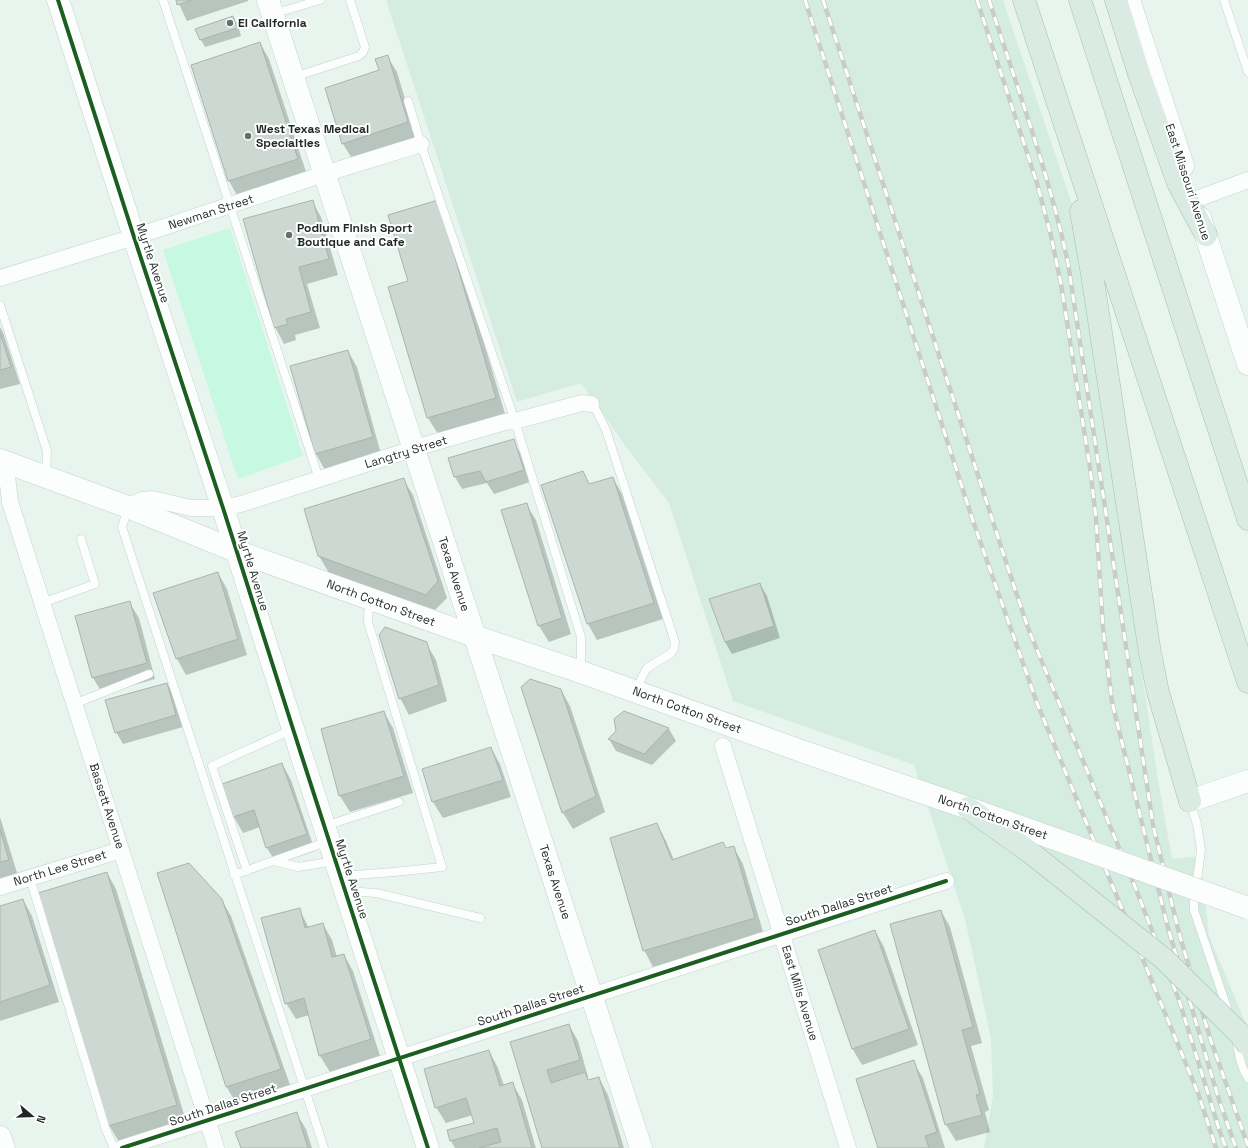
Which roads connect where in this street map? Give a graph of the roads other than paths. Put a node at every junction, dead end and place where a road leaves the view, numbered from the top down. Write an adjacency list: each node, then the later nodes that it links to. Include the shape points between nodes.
1 (58, 0): 21 (main road, Myrtle Avenue)
2 (163, 0): 19 (lane)
3 (320, 0): 10 (lane)
4 (350, 0): 12 (lane, via 365,46 363,52 359,56)
5 (1024, 0): 14 (highway)
6 (1080, 0): 33 (highway)
7 (1116, 0): 20 (highway, via 1139,74 1178,182)
8 (1129, 0): 18 (main road, East Missouri Avenue)
9 (1224, 0): 11 (lane)
10 (270, 7): 12 (main road, Texas Avenue)
11 (1248, 72)
12 (293, 78): 16 (main road, Texas Avenue)
13 (408, 102): 15 (lane)
14 (1067, 134): 41 (highway); 47 (highway, via 1092,274 1150,654 1166,722)
15 (421, 144): 16 (street, Newman Street); 26 (lane)
16 (324, 174): 19 (street, Newman Street); 27 (main road, Texas Avenue)
17 (1248, 180): 18 (street)
18 (1194, 200): 20 (main road, East Missouri Avenue)
19 (230, 206): 21 (street, Newman Street); 30 (lane)
20 (1206, 235): 24 (main road, East Missouri Avenue)
21 (134, 237): 22 (street, Newman Street); 32 (main road, Myrtle Avenue)
22 (0, 278)
23 (0, 305): 29 (lane, via 47,452)
24 (1248, 364)
25 (591, 404): 26 (street, Langtry Street, via 582,403); 42 (lane, via 606,430 675,642 670,654 647,668)
26 (515, 421): 27 (street, Langtry Street); 39 (lane, via 581,637)
27 (414, 449): 30 (street, Langtry Street); 38 (main road, Texas Avenue)
28 (4, 461): 29 (main road, North Cotton Street); 37 (street, Bassett Avenue, via 10,502)
29 (46, 477): 31 (main road, North Cotton Street)
30 (319, 480): 32 (street, Langtry Street)
31 (128, 507): 32 (street, via 142,500 152,499 185,508); 35 (main road, North Cotton Street); 54 (lane, via 122,527)
32 (223, 508): 35 (main road, Myrtle Avenue)
33 (1248, 519)
34 (81, 539): 37 (lane, via 95,584)
35 (236, 551): 36 (main road, North Cotton Street); 44 (main road, Myrtle Avenue)
36 (370, 599): 38 (main road, North Cotton Street); 55 (lane, via 368,622 442,867)
37 (42, 603): 43 (street, Bassett Avenue)
38 (474, 636): 39 (main road, North Cotton Street); 62 (main road, Texas Avenue)
39 (581, 672): 42 (main road, North Cotton Street)
40 (149, 674): 43 (lane)
41 (1248, 682)
42 (636, 691): 49 (main road, North Cotton Street, bridge)
43 (74, 704): 51 (street, Bassett Avenue)
44 (293, 729): 50 (main road, Myrtle Avenue); 53 (lane, via 212,766)
45 (723, 746): 61 (street, East Mills Avenue)
46 (1248, 781): 47 (main road)
47 (1190, 801): 65 (lane, via 1201,850 1194,910 1228,1010 1240,1062)
48 (399, 802): 50 (lane)
49 (968, 808): 59 (main road, North Cotton Street, bridge); 63 (highway, bridge, via 1031,853 1164,959)
50 (327, 833): 52 (lane); 55 (main road, Myrtle Avenue)
51 (121, 850): 56 (street, North Lee Street); 67 (street, Bassett Avenue)
52 (274, 861): 53 (lane); 55 (lane)
53 (247, 871): 54 (lane)
54 (234, 875): 66 (lane)
55 (341, 876): 60 (lane, via 376,893); 64 (main road, Myrtle Avenue)
56 (30, 878): 58 (street, North Lee Street); 70 (lane, via 106,1130)
57 (946, 881): 61 (street, South Dallas Street)
58 (0, 887)
59 (1248, 908)
60 (480, 918)
61 (782, 935): 62 (street, South Dallas Street); 76 (street, East Mills Avenue)
62 (591, 996): 64 (street, South Dallas Street); 75 (main road, Texas Avenue)
63 (1248, 1045)
64 (399, 1058): 66 (street, South Dallas Street); 74 (main road, Myrtle Avenue)
65 (1248, 1078)
66 (304, 1089): 67 (street, South Dallas Street); 73 (lane)
67 (207, 1120): 71 (street, South Dallas Street); 72 (street, Bassett Avenue)
68 (0, 1137): 69 (main road)
69 (4, 1148)
70 (114, 1148)
71 (122, 1148)
72 (216, 1148)
73 (324, 1148)
74 (428, 1148)
75 (641, 1148)
76 (848, 1148)

